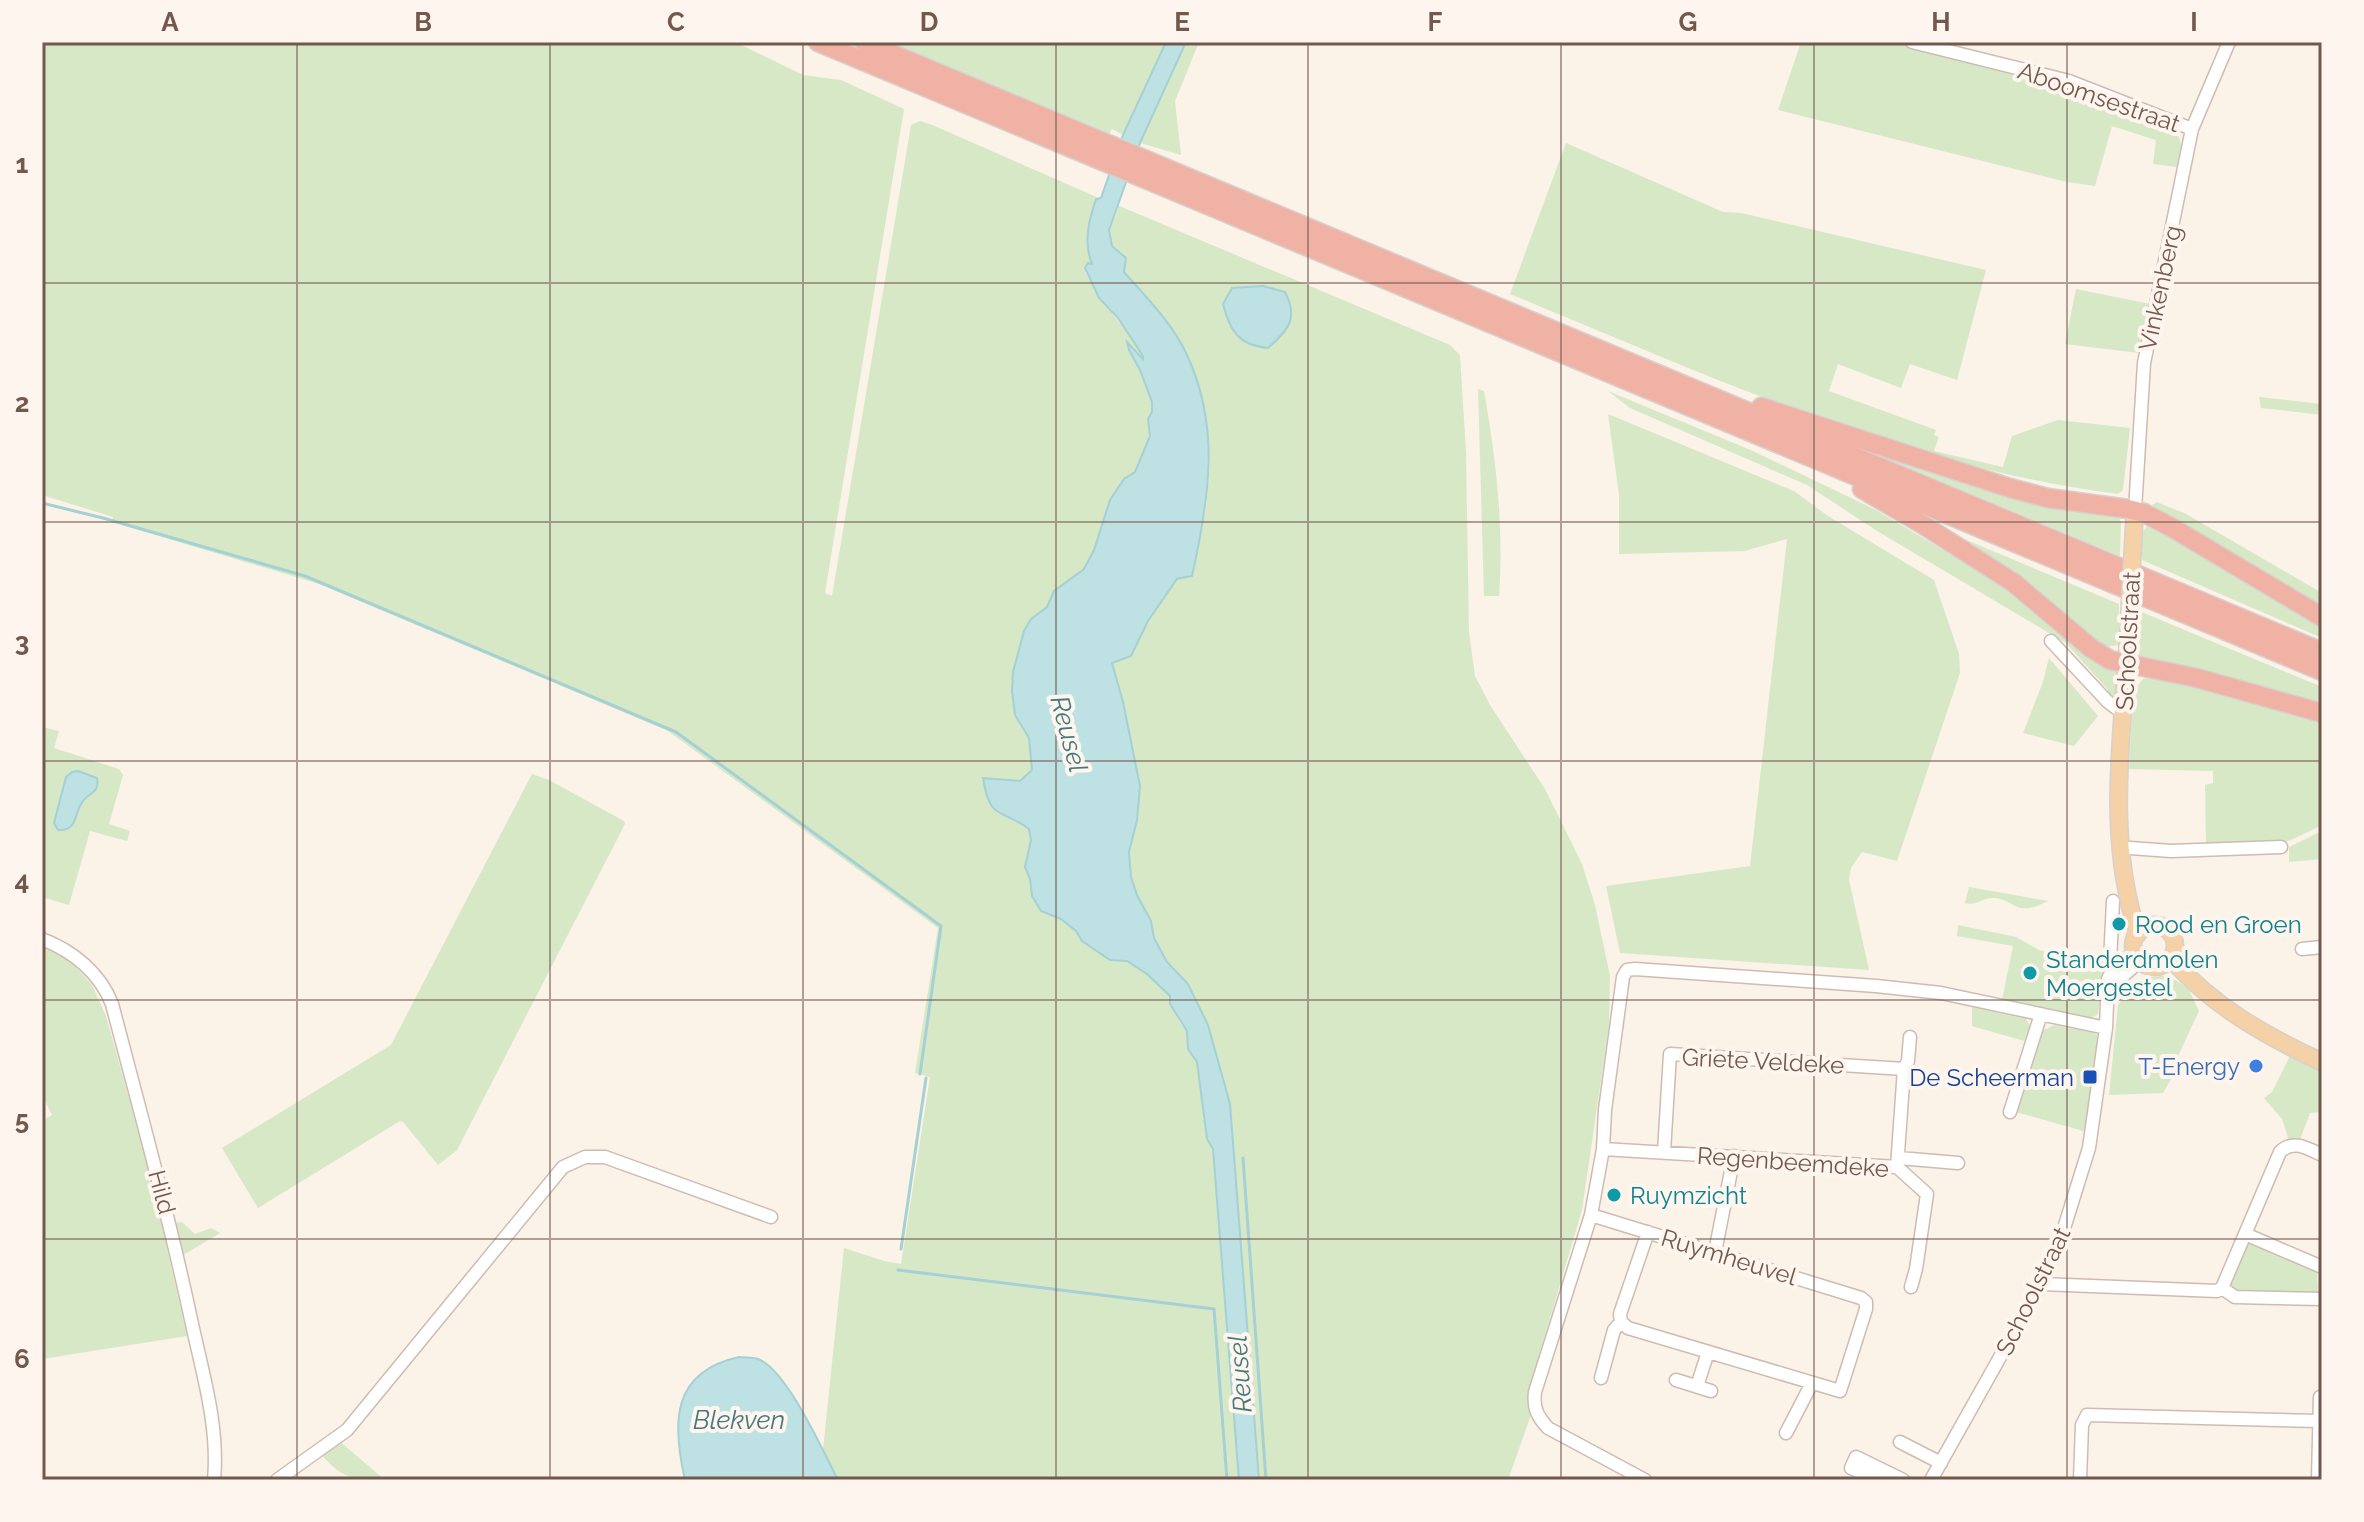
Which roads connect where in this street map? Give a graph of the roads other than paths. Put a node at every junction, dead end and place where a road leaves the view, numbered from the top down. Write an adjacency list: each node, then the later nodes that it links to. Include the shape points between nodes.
1 (818, 42): 6 (highway)
2 (864, 42): 6 (highway)
3 (1912, 42): 5 (street, Aboomsestraat, via 2069,81)
4 (2229, 42): 5 (street, Vinkenberg)
5 (2192, 129): 10 (street, Vinkenberg, via 2144,363)
6 (1112, 155): 7 (highway)
7 (1136, 165): 8 (highway); 9 (highway)
8 (1655, 374): 10 (highway, via 1997,484 2048,498); 14 (highway)
9 (1798, 452): 15 (highway, via 2014,583 2091,648); 16 (highway)
10 (2135, 510): 11 (main road, Vinkenberg); 12 (highway)
11 (2133, 544): 15 (main road, Schoolstraat, bridge)
12 (2322, 617)
13 (2051, 641): 17 (street, via 2107,701)
14 (2322, 652)
15 (2127, 665): 17 (main road, Schoolstraat); 18 (highway, via 2197,678)
16 (2322, 671)
17 (2124, 708): 22 (main road, Schoolstraat, via 2118,832 2125,882)
18 (2322, 713)
19 (2281, 847): 20 (street)
20 (2130, 848)
21 (2113, 901): 28 (street, Schoolstraat, via 2110,962)
22 (2144, 930): 26 (main road, via 2134,944); 27 (main road, via 2164,928 2172,935 2175,949)
23 (42, 939): 64 (street, Hild, via 92,971 112,1004 170,1220 207,1392)
24 (2322, 947): 25 (street)
25 (2302, 949)
26 (2138, 956): 27 (main road, via 2149,966); 28 (street)
27 (2166, 962): 32 (main road, via 2255,1028)
28 (2118, 972): 30 (street, Schoolstraat, via 2108,979)
29 (2041, 1014): 30 (street); 34 (street); 35 (street, via 1876,986 1627,970)
30 (2106, 1028): 47 (street, Schoolstraat, via 2089,1148)
31 (1910, 1037): 33 (street)
32 (2322, 1062)
33 (1904, 1069): 36 (street, Griete Veldeke, via 1670,1054); 39 (street)
34 (2010, 1112)
35 (1603, 1149): 36 (street, Regenbeemdeke); 41 (street)
36 (1664, 1152): 38 (street, Regenbeemdeke)
37 (2322, 1155): 44 (street, via 2286,1145)
38 (1734, 1156): 39 (street, Regenbeemdeke); 45 (street)
39 (1898, 1163): 40 (street, Regenbeemdeke); 48 (street, Regenbeemdeke, via 1927,1194)
40 (1958, 1163)
41 (1591, 1215): 43 (street, Ruymheuvel); 66 (street, via 1534,1405 1548,1428)
42 (771, 1217): 65 (street, via 605,1157 585,1157 563,1167 347,1430)
43 (1648, 1232): 45 (street, Ruymheuvel); 51 (street)
44 (2245, 1234): 46 (street); 49 (street)
45 (1715, 1252): 55 (street, Ruymheuvel, via 1866,1302 1840,1391)
46 (2322, 1267)
47 (2041, 1284): 49 (street, via 2211,1292); 62 (street, Schoolstraat)
48 (1911, 1287)
49 (2222, 1288): 50 (street, via 2235,1297)
50 (2322, 1299)
51 (1621, 1322): 52 (street); 53 (street)
52 (1708, 1352): 55 (street); 56 (street)
53 (1601, 1378)
54 (1676, 1380): 56 (street)
55 (1812, 1383): 60 (street)
56 (1697, 1386): 57 (street)
57 (1711, 1391)
58 (2320, 1397): 59 (street)
59 (2319, 1421): 69 (street, via 2087,1415); 70 (street)
60 (1786, 1433)
61 (1900, 1442): 62 (street)
62 (1941, 1463): 68 (street, Schoolstraat)
63 (1881, 1477): 67 (street)
64 (214, 1480)
65 (277, 1480)
66 (1645, 1480)
67 (1903, 1480)
68 (1931, 1480)
69 (2080, 1480)
70 (2318, 1480)

